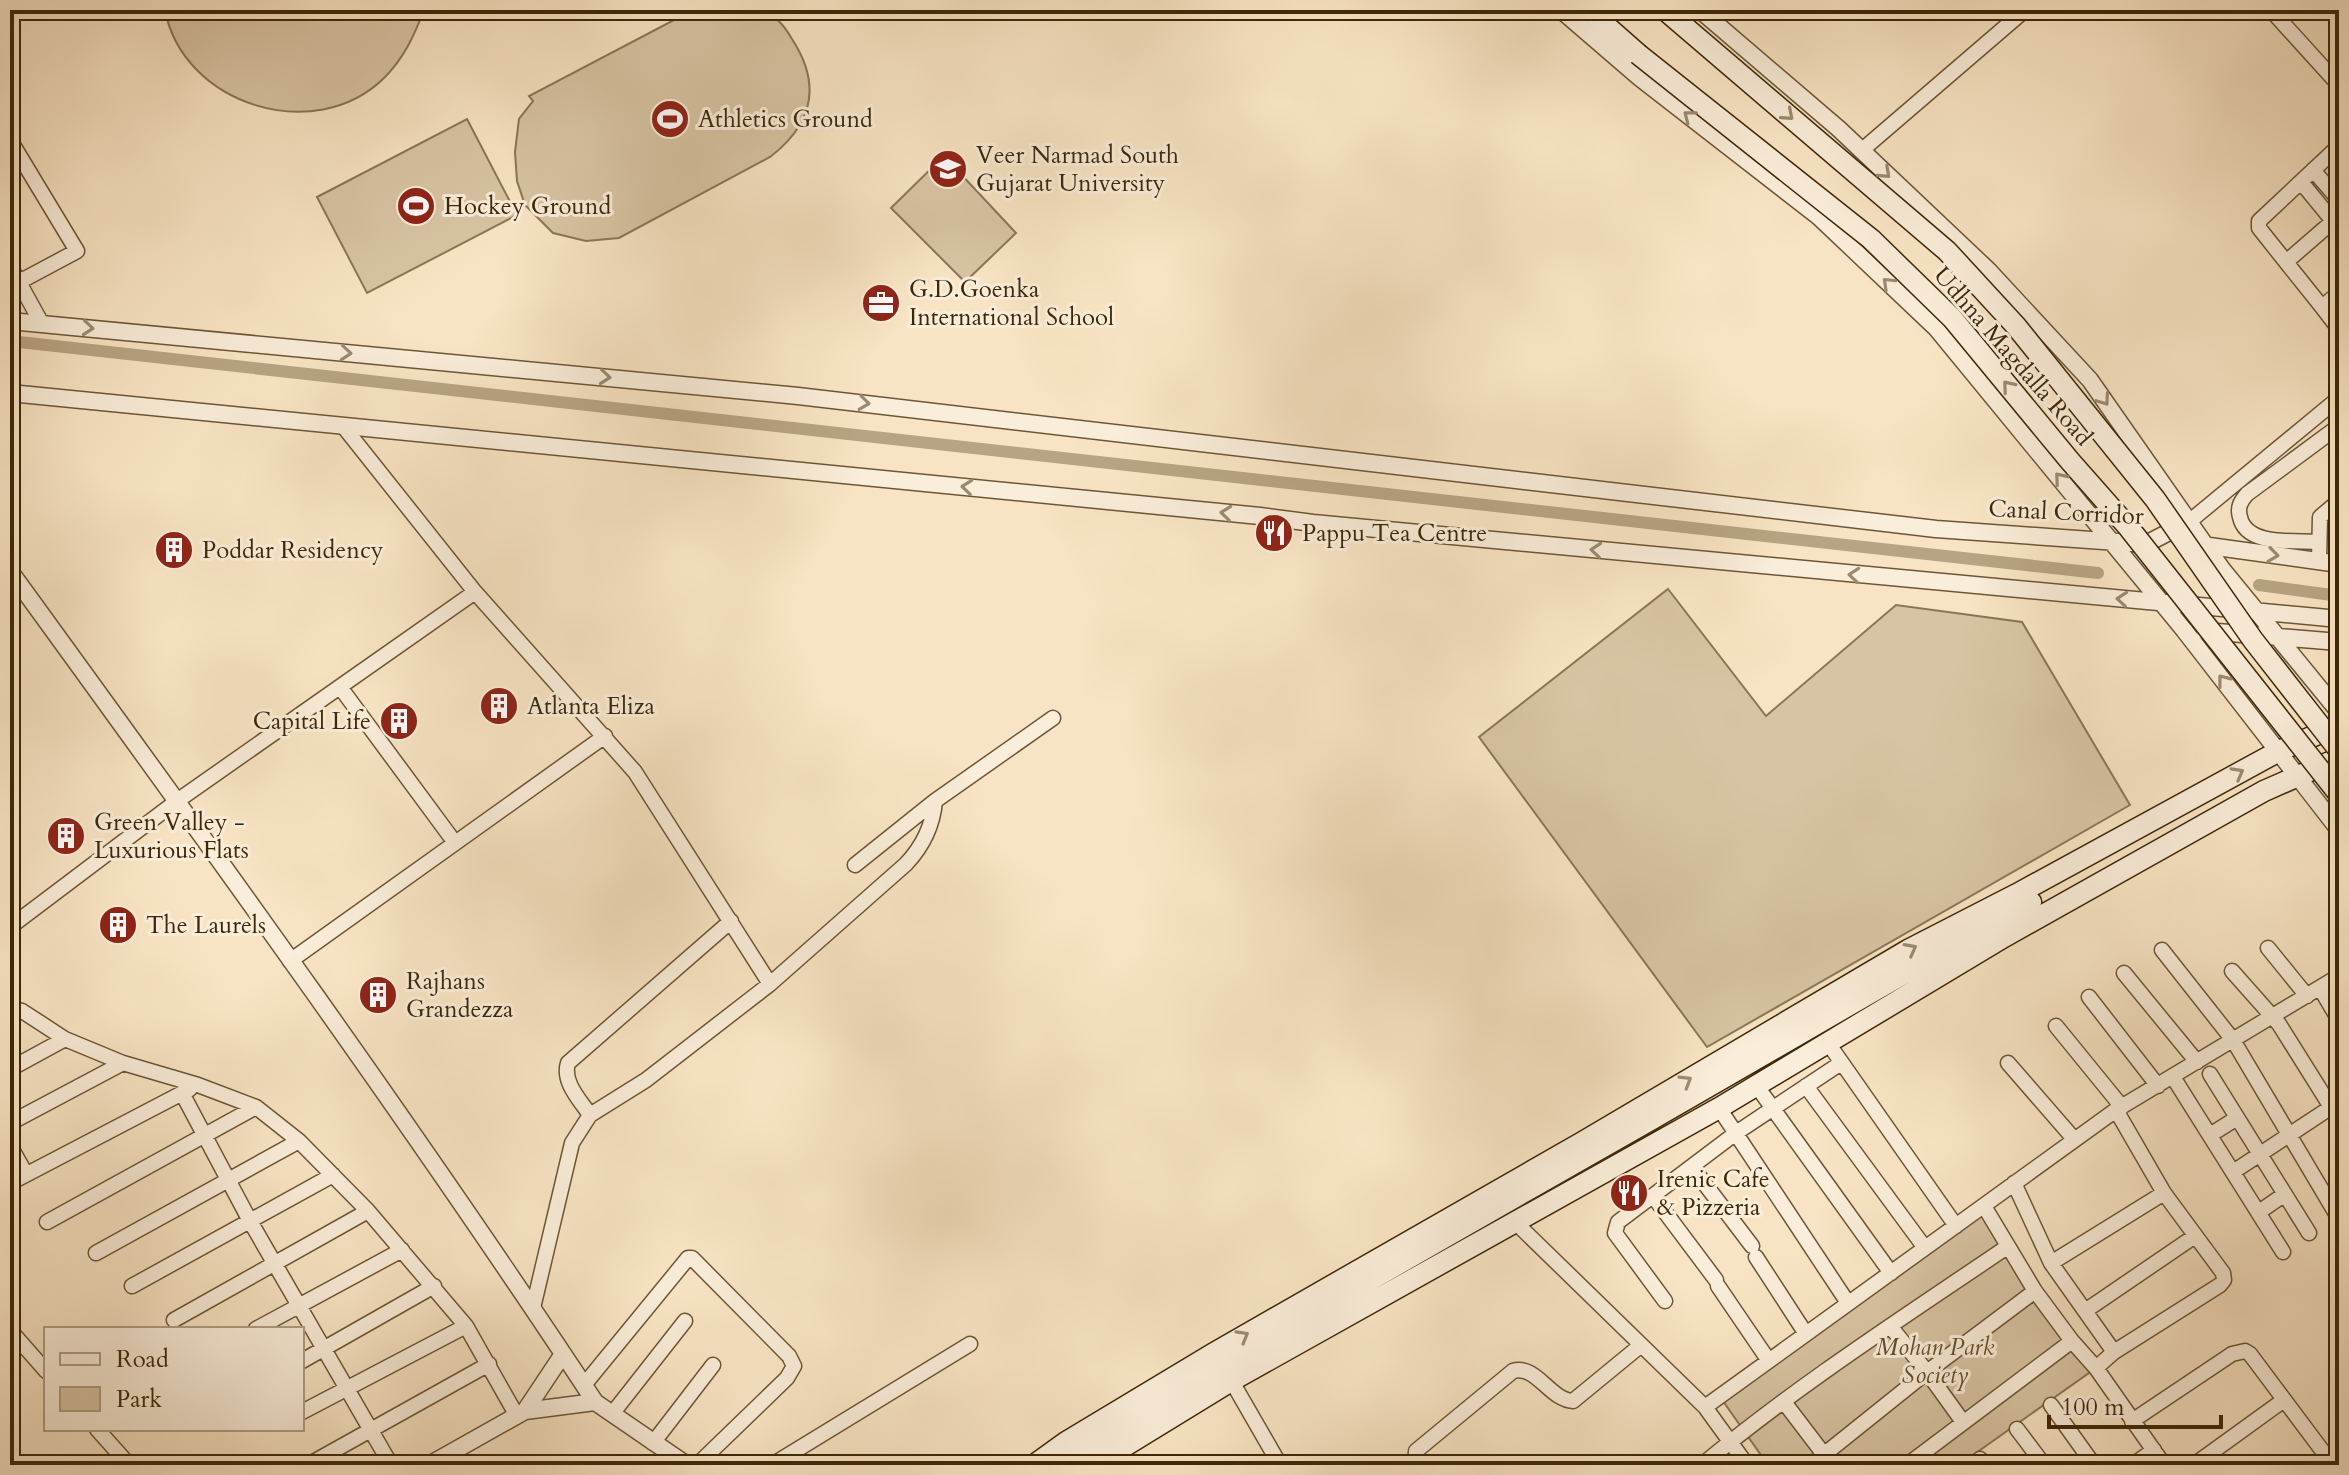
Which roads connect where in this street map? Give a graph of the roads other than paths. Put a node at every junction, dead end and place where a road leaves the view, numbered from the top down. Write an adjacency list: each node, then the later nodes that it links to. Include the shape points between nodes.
1 (1561, 10): 30 (street, one-way to 1, via 1936,328 1819,217)
2 (1588, 10): 51 (main road, Udhna Magdalla Road, one-way to 2, bridge, via 2129,528 1952,318 1871,239)
3 (1665, 10): 48 (main road, Udhna Magdalla Road, one-way to 48, bridge, via 1947,251 2006,315 2155,499 2253,640)
4 (1700, 10): 10 (street)
5 (2025, 10): 10 (street)
6 (2279, 12): 7 (street)
7 (2337, 78)
8 (10, 140): 17 (street, via 77,251)
9 (2339, 146): 11 (street)
10 (1861, 151): 28 (street, one-way to 28, via 1988,270 2090,380)
11 (2313, 170): 12 (street); 13 (street)
12 (2301, 182): 14 (street); 15 (street, via 2258,224)
13 (2339, 200)
14 (2336, 219): 15 (street)
15 (2286, 262): 19 (street)
16 (10, 266): 17 (street)
17 (19, 282): 21 (street)
18 (2339, 293): 19 (street)
19 (2322, 307): 22 (street)
20 (10, 321): 21 (street, Canal Corridor)
21 (42, 324): 30 (street, Canal Corridor, one-way to 30, via 798,396 1936,529)
22 (2339, 329)
23 (10, 393): 25 (street)
24 (2339, 398): 28 (street)
25 (343, 426): 36 (street); 37 (street, one-way to 25)
26 (2339, 426): 31 (street, via 2247,494 2239,509 2242,526 2253,535)
27 (2339, 501): 31 (street, via 2320,517)
28 (2190, 521): 29 (street, Canal Corridor); 32 (street)
29 (2164, 537): 30 (street, Canal Corridor, via 2146,544); 32 (street)
30 (2113, 542): 37 (street)
31 (2319, 542): 33 (street)
32 (2206, 546): 33 (street, one-way to 33); 38 (street)
33 (2319, 561): 34 (street)
34 (2339, 564)
35 (10, 571): 52 (street)
36 (475, 592): 43 (street); 47 (street)
37 (2161, 602): 38 (street); 40 (street)
38 (2254, 610): 39 (street); 41 (street)
39 (2339, 619)
40 (2184, 630): 41 (street); 50 (street, one-way to 40)
41 (2279, 636): 42 (street); 44 (street)
42 (2339, 642)
43 (340, 687): 52 (street); 55 (street)
44 (2339, 712)
45 (1053, 718): 53 (street)
46 (2339, 725): 50 (main road)
47 (605, 736): 57 (street, via 635,772); 61 (street)
48 (2339, 750)
49 (2339, 758): 50 (main road)
50 (2288, 763): 54 (street); 74 (main road, via 2250,799); 158 (main road, via 2221,801 2204,819 2024,912); 158 (main road, one-way to 50, via 1581,1143 1908,950)
51 (2339, 794)
52 (177, 801): 58 (street); 61 (street)
53 (935, 801): 56 (street); 65 (street, via 933,817 912,857)
54 (2339, 830)
55 (450, 836)
56 (855, 865)
57 (731, 921): 65 (street); 92 (street, via 568,1063 568,1081)
58 (10, 927)
59 (2268, 948): 66 (street)
60 (2162, 950): 73 (street)
61 (290, 961): 137 (street)
62 (2232, 971): 69 (street)
63 (2124, 973): 75 (street)
64 (2339, 976): 66 (street)
65 (770, 984): 92 (street, via 646,1080)
66 (2313, 992): 69 (street); 70 (street)
67 (2089, 997): 85 (street)
68 (10, 1008): 72 (street)
69 (2270, 1017): 73 (street); 87 (street)
70 (2339, 1020)
71 (2056, 1026): 91 (street)
72 (65, 1039): 76 (street); 79 (street)
73 (2233, 1040): 75 (street); 98 (street)
74 (1828, 1043): 77 (street); 83 (main road)
75 (2197, 1062): 81 (street)
76 (123, 1063): 82 (street); 94 (street)
77 (1841, 1063): 84 (street); 120 (street)
78 (2008, 1063): 99 (street)
79 (10, 1069)
80 (2210, 1074): 93 (street)
81 (2173, 1077): 85 (street); 97 (street)
82 (198, 1085): 86 (street); 88 (street)
83 (1756, 1085): 89 (main road); 90 (street)
84 (1806, 1086): 90 (street); 124 (street)
85 (2158, 1086): 91 (street)
86 (182, 1093): 96 (street); 105 (street)
87 (2335, 1105): 98 (street)
88 (256, 1107): 96 (street); 100 (street)
89 (1719, 1108): 95 (street); 119 (main road)
90 (1772, 1109): 95 (street); 130 (street)
91 (2119, 1109): 99 (street); 110 (street)
92 (590, 1115): 137 (street, via 572,1143)
93 (2237, 1118): 97 (street); 102 (street)
94 (10, 1123)
95 (1736, 1133): 103 (street); 135 (street)
96 (205, 1135): 107 (street); 118 (street)
97 (2210, 1135): 104 (street)
98 (2289, 1135): 102 (street); 116 (street)
99 (2074, 1139): 109 (street)
100 (299, 1141): 106 (street); 107 (street)
101 (10, 1146): 105 (street)
102 (2260, 1154): 104 (street); 111 (street)
103 (1692, 1167): 112 (street); 145 (street)
104 (2233, 1172): 115 (street)
105 (26, 1174): 108 (street)
106 (333, 1175): 114 (street); 117 (street)
107 (228, 1178): 117 (street); 127 (street)
108 (10, 1183)
109 (2014, 1183): 113 (street); 129 (street)
110 (2164, 1193): 122 (street); 129 (street)
111 (2285, 1194): 115 (street); 121 (street)
112 (1653, 1196): 134 (street, via 1618,1222 1615,1233); 153 (street)
113 (1984, 1206): 120 (street); 123 (street)
114 (368, 1211): 125 (street); 128 (street)
115 (2259, 1212): 126 (street)
116 (2335, 1212)
117 (250, 1221): 128 (street); 131 (street)
118 (47, 1222)
119 (1515, 1222): 148 (street); 158 (main road)
120 (1956, 1226): 124 (street)
121 (2309, 1233)
122 (2195, 1236): 138 (street); 150 (street, via 2223,1273 2222,1283)
123 (2007, 1247): 133 (street); 142 (street)
124 (1925, 1248): 130 (street)
125 (402, 1250): 132 (street); 136 (street)
126 (2283, 1252)
127 (96, 1253)
128 (274, 1262): 136 (street); 139 (street)
129 (2051, 1263): 138 (street)
130 (1891, 1273): 135 (street)
131 (132, 1286)
132 (434, 1286): 141 (street); 149 (street)
133 (2035, 1291): 146 (street); 159 (street)
134 (1665, 1301)
135 (1848, 1303): 145 (street)
136 (300, 1305): 143 (street); 149 (street)
137 (533, 1308): 151 (street)
138 (2085, 1311): 150 (street)
139 (174, 1320)
140 (685, 1321): 169 (street)
141 (466, 1326): 154 (street); 161 (street)
142 (1890, 1326): 159 (street); 164 (street)
143 (260, 1327)
144 (10, 1330): 157 (street)
145 (1806, 1334): 153 (street)
146 (2072, 1341): 156 (street); 171 (street)
147 (970, 1344): 186 (street)
148 (1640, 1346): 166 (street); 192 (street, via 1573,1401 1558,1396 1527,1371 1513,1371 1416,1451)
149 (323, 1349): 152 (street); 161 (street)
150 (2114, 1352): 156 (street)
151 (563, 1354): 160 (street); 168 (street)
152 (304, 1360)
153 (1769, 1361): 166 (street)
154 (489, 1364): 168 (street); 174 (street)
155 (713, 1365): 175 (street)
156 (2096, 1368): 170 (street)
157 (44, 1369)
158 (1224, 1369): 187 (main road, via 1066,1442); 188 (main road); 189 (main road); 190 (main road); 191 (street)
159 (1927, 1372): 171 (street); 178 (street)
160 (584, 1385): 163 (street); 185 (street, via 692,1258 794,1366)
161 (345, 1389): 167 (street); 174 (street)
162 (2284, 1400): 170 (street, via 2250,1354 2239,1351); 179 (street); 201 (street)
163 (595, 1402): 168 (street); 169 (street)
164 (1784, 1402): 176 (street); 178 (street)
165 (2051, 1405): 198 (street)
166 (1705, 1407): 176 (street)
167 (304, 1411)
168 (521, 1413): 183 (street)
169 (612, 1414): 175 (street)
170 (2132, 1421): 177 (street)
171 (1963, 1422): 196 (street)
172 (2017, 1429): 197 (street)
173 (99, 1431): 180 (street)
174 (371, 1431): 181 (street); 182 (street)
175 (653, 1443): 184 (street)
176 (1729, 1443): 193 (street); 194 (street)
177 (2154, 1450): 199 (street); 200 (street)
178 (1828, 1460): 195 (street)
179 (2329, 1464)
180 (129, 1465)
181 (308, 1465)
182 (391, 1465)
183 (429, 1465)
184 (687, 1465)
185 (697, 1465)
186 (772, 1465)
187 (1034, 1465)
188 (1058, 1465)
189 (1079, 1465)
190 (1094, 1465)
191 (1280, 1465)
192 (1415, 1465)
193 (1702, 1465)
194 (1747, 1465)
195 (1811, 1465)
196 (1907, 1465)
197 (2044, 1465)
198 (2094, 1465)
199 (2133, 1465)
200 (2164, 1465)
201 (2194, 1465)

